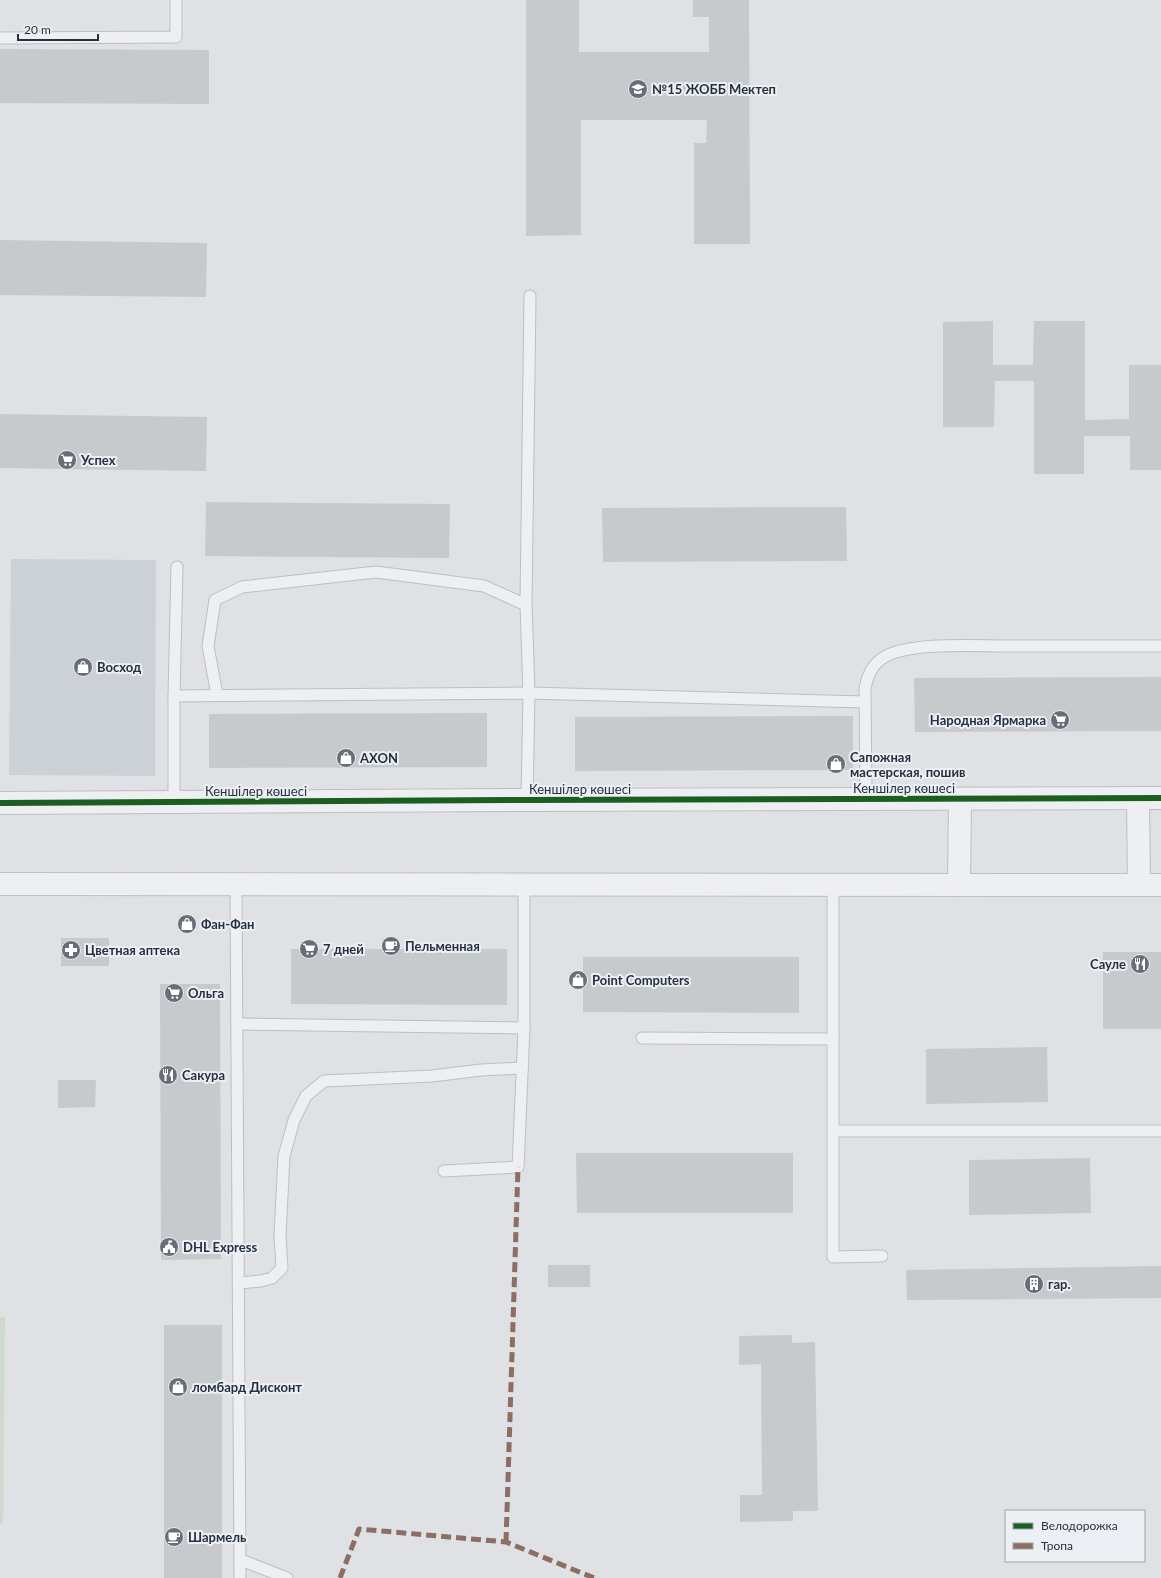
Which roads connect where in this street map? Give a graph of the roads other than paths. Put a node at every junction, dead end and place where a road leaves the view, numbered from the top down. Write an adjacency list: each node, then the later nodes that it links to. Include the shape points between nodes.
1 (176, 0): 2 (lane, via 176,37)
2 (0, 38)
3 (530, 296): 5 (lane)
4 (176, 567): 9 (lane)
5 (526, 605): 7 (lane); 8 (lane, via 484,586 376,572 242,587 215,600 208,646)
6 (1161, 646): 10 (lane, via 949,646 912,649 886,656 874,665 868,676)
7 (529, 693): 8 (lane); 10 (lane); 15 (lane)
8 (217, 695): 9 (lane)
9 (174, 696): 16 (lane)
10 (864, 702): 13 (lane)
11 (1138, 798): 12 (street, Кеншілер көшесі); 14 (street, Кеншілер көшесі); 23 (street)
12 (1161, 798)
13 (866, 799): 14 (street, Кеншілер көшесі); 15 (street, Кеншілер көшесі)
14 (960, 799): 22 (street)
15 (527, 800): 16 (street, Кеншілер көшесі)
16 (174, 802): 17 (street, Кеншілер көшесі)
17 (0, 803)
18 (0, 884): 19 (street)
19 (236, 884): 20 (street); 25 (lane)
20 (524, 884): 21 (street); 26 (lane)
21 (834, 885): 22 (street); 28 (lane)
22 (959, 885): 23 (street)
23 (1138, 885): 24 (street)
24 (1161, 885)
25 (237, 1024): 26 (lane); 34 (lane)
26 (524, 1028): 29 (lane)
27 (642, 1038): 28 (lane)
28 (833, 1039): 30 (lane)
29 (522, 1068): 32 (lane, via 518,1167); 34 (lane, via 432,1076 324,1081 306,1096 294,1120 284,1156 280,1236 282,1268 272,1278)
30 (834, 1131): 31 (lane); 33 (lane, via 833,1256)
31 (1161, 1131)
32 (444, 1171)
33 (882, 1256)
34 (238, 1283): 35 (lane)
35 (241, 1560): 36 (lane); 37 (lane)
36 (240, 1578)
37 (287, 1578)

